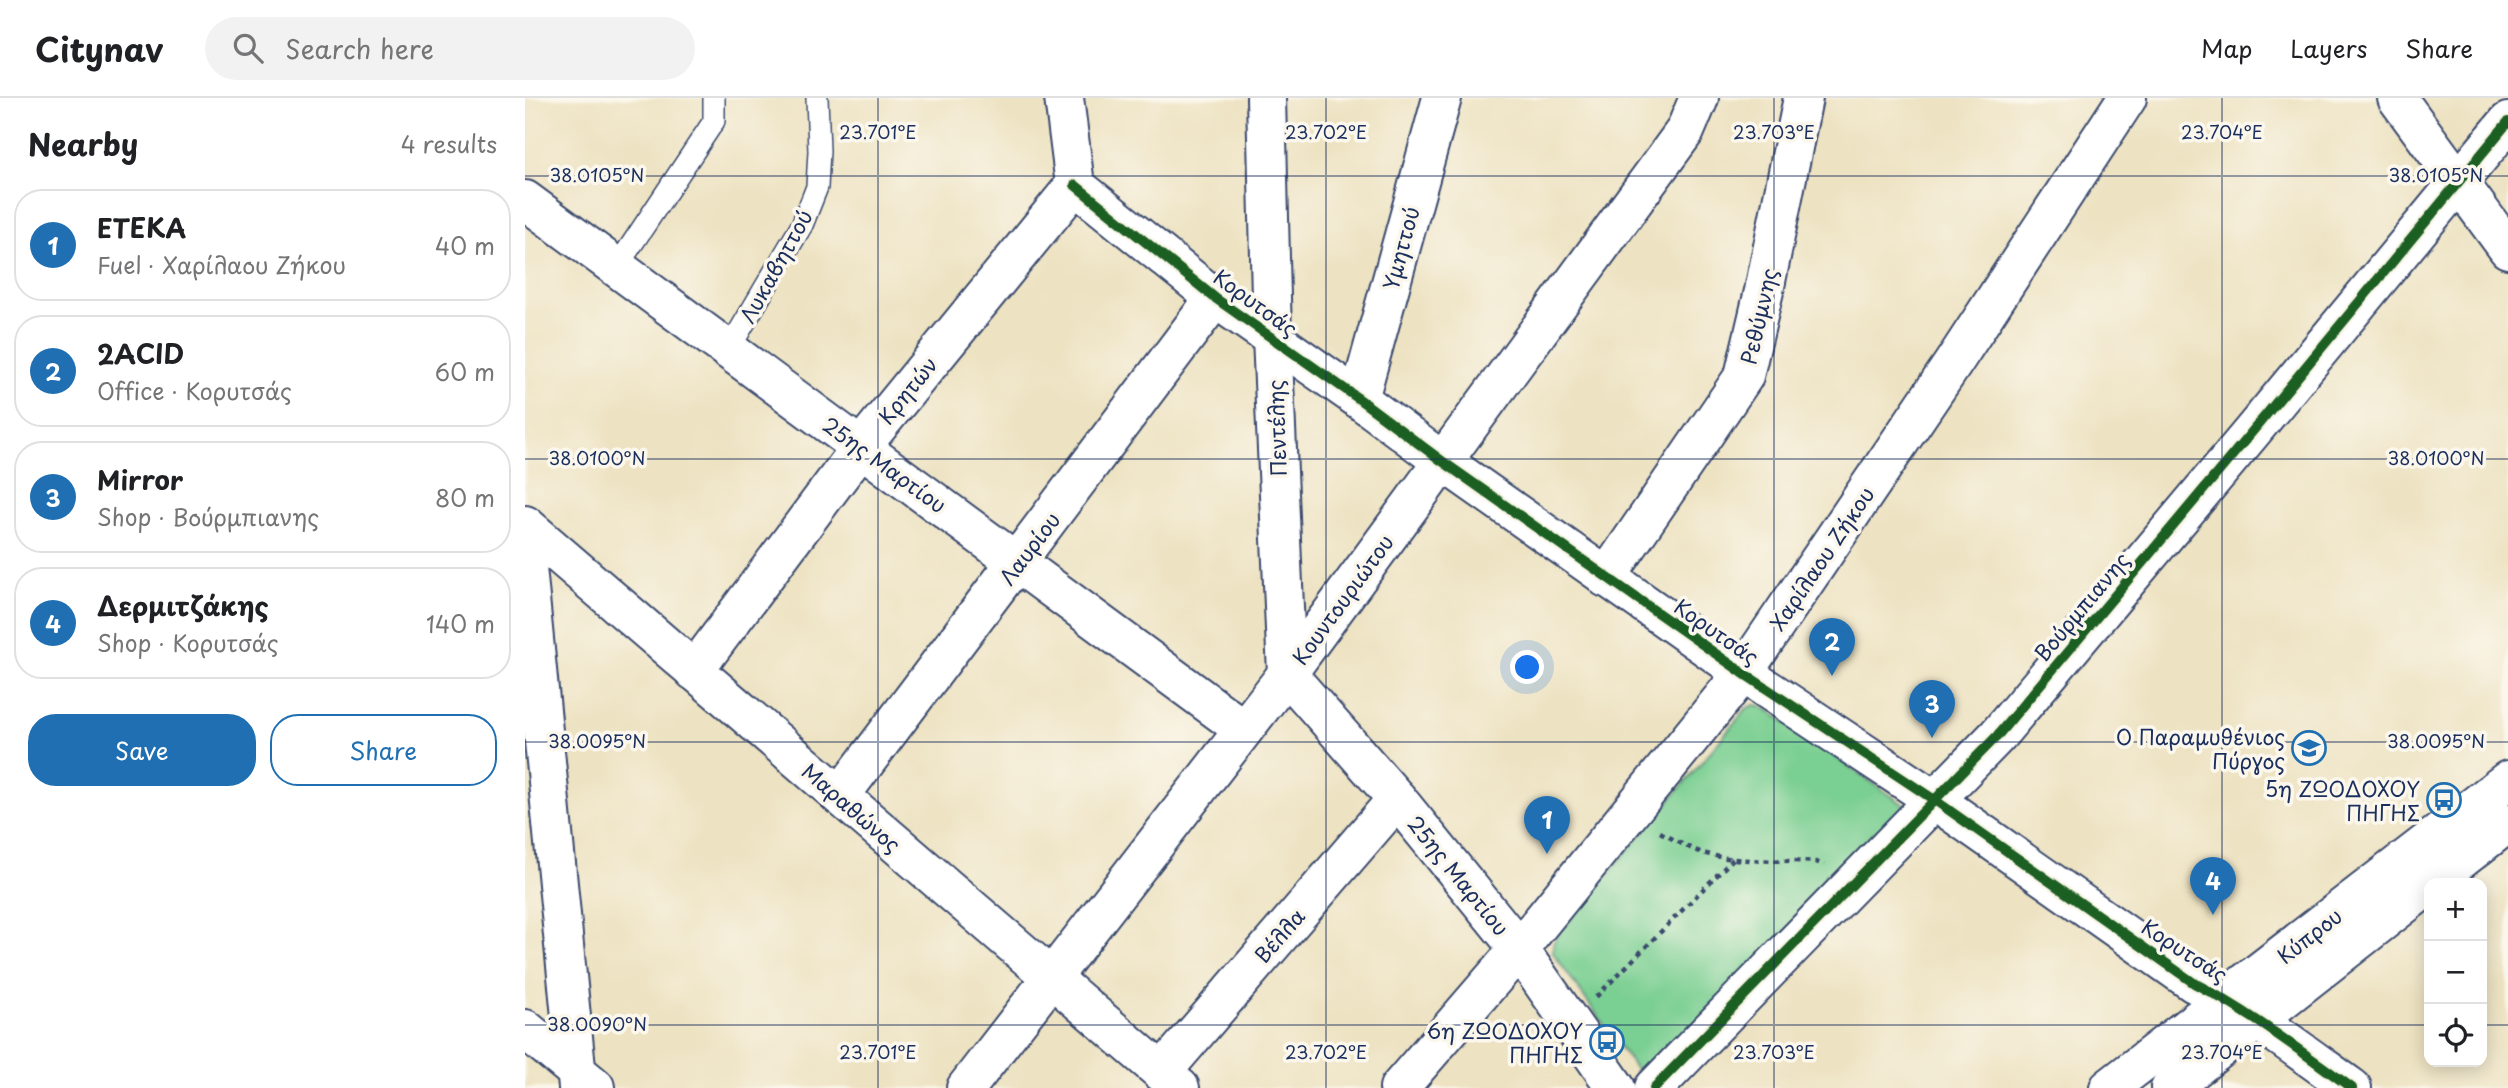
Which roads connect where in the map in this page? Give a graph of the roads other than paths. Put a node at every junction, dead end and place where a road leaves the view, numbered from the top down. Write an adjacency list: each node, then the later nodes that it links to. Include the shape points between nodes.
1 (714, 98): 15 (lane, via 714,121)
2 (817, 98): 18 (lane, Λυκαβηττού, via 817,187 802,225)
3 (1064, 98): 12 (street)
4 (1266, 98): 17 (street, Πεντέλης)
5 (1442, 98): 19 (street, Υμηττού)
6 (1699, 98): 21 (street, Κουντουριώτου, via 1685,131)
7 (1804, 98): 25 (street, Ρεθύμνης, via 1744,376)
8 (2127, 98): 27 (street, Χαρίλαου Ζήκου)
9 (2397, 98): 11 (street)
10 (2508, 122): 11 (street, Βούρμπιανης)
11 (2458, 181): 14 (street); 33 (street, Βούρμπιανης, via 2014,716)
12 (1075, 185): 16 (street, Κορυτσάς); 20 (street, Κρητών)
13 (525, 200): 15 (street, 25ης Μαρτίου)
14 (2508, 249)
15 (616, 268): 18 (street, 25ης Μαρτίου)
16 (1215, 298): 17 (street, Κορυτσάς); 24 (street, Λαυρίου)
17 (1272, 337): 19 (street, Κορυτσάς); 28 (street, Πεντέλης)
18 (729, 349): 20 (street, 25ης Μαρτίου)
19 (1359, 399): 21 (street, Κορυτσάς)
20 (861, 447): 24 (street, 25ης Μαρτίου); 26 (street, Κρητών)
21 (1442, 461): 25 (street, Κορυτσάς); 28 (street, Κουντουριώτου)
22 (525, 526): 26 (street, Μαραθώνος)
23 (525, 547): 43 (street)
24 (1019, 561): 29 (street, 25ης Μαρτίου); 31 (street, Λαυρίου)
25 (1606, 578): 27 (street, Κορυτσάς)
26 (694, 671): 31 (street, Μαραθώνος)
27 (1743, 673): 33 (street, Κορυτσάς); 37 (street, Χαρίλαου Ζήκου)
28 (1287, 674): 29 (street, Κουντουριώτου); 32 (street, 25ης Μαρτίου)
29 (1243, 729): 38 (street, Κουντουριώτου)
30 (2508, 780): 39 (street, Κύπρου)
31 (840, 796): 38 (street, Μαραθώνος)
32 (1397, 799): 37 (street, 25ης Μαρτίου); 42 (street, Βέλλα)
33 (1936, 801): 39 (street, Κορυτσάς, via 2194,983); 47 (street, Βούρμπιανης)
34 (2508, 823): 35 (street, Κύπρου)
35 (2438, 878)
36 (2424, 889): 40 (street, Κύπρου)
37 (1519, 949): 45 (street, Χαρίλαου Ζήκου); 46 (street, 25ης Μαρτίου)
38 (1052, 978): 42 (street, Μαραθώνος); 44 (street, Κουντουριώτου)
39 (2226, 1000): 40 (street, Κορυτσάς); 48 (street, Κύπρου)
40 (2257, 1021): 49 (street, Κύπρου); 50 (street, Κορυτσάς)
41 (525, 1029): 43 (street)
42 (1171, 1080)
43 (584, 1083)
44 (966, 1088)
45 (1399, 1088)
46 (1616, 1088)
47 (1654, 1088)
48 (2109, 1088)
49 (2170, 1088)
50 (2352, 1088)

